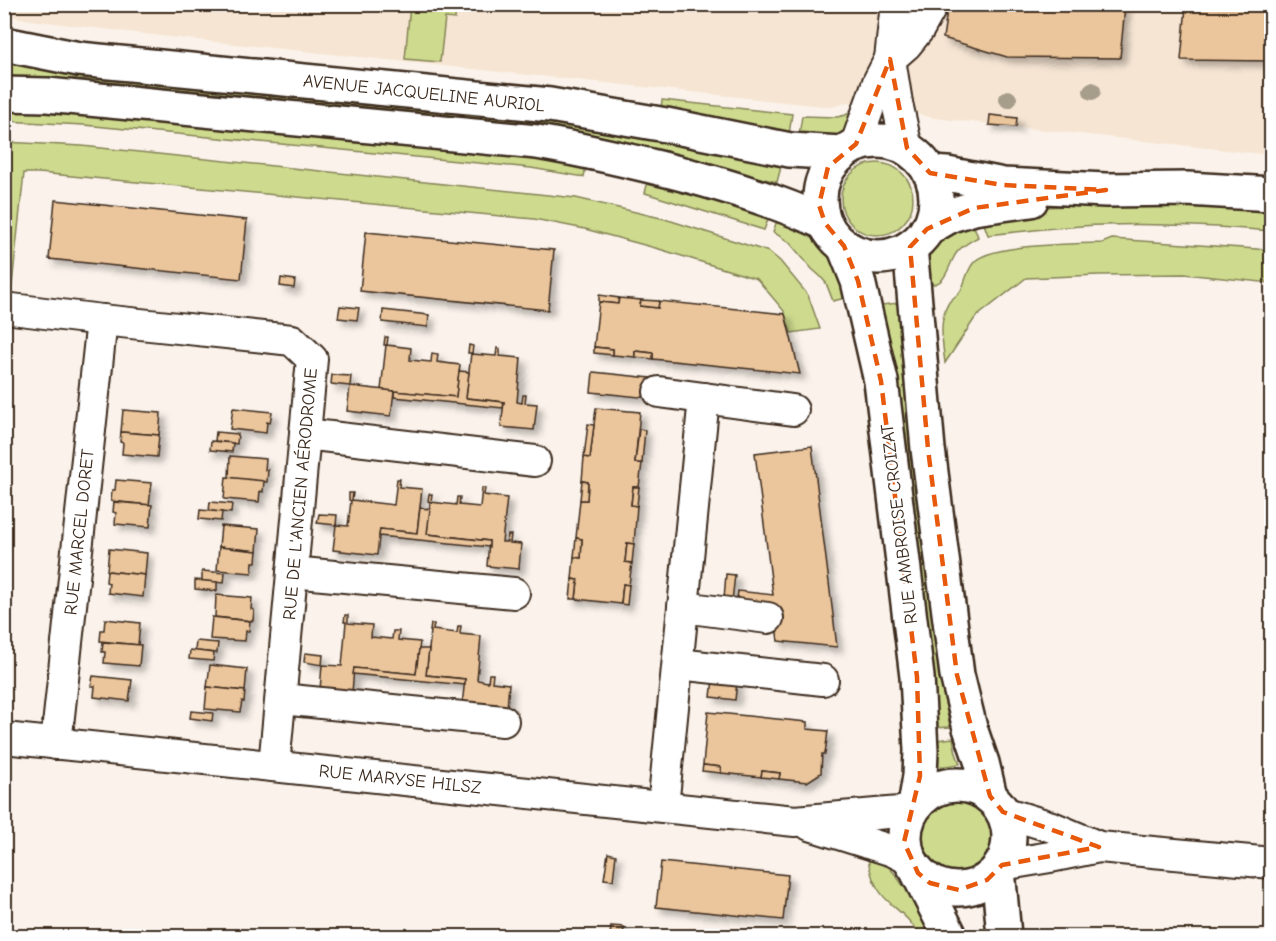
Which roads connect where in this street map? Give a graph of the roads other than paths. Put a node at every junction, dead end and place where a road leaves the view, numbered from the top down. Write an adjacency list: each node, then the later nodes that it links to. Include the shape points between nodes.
1 (896, 4): 4 (street)
2 (933, 4): 4 (street, via 906,45)
3 (4, 44): 6 (main road, AVENUE JACQUELINE AURIOL, via 79,59 550,105 790,150)
4 (890, 59): 6 (street); 7 (street)
5 (4, 93): 11 (main road, AVENUE JACQUELINE AURIOL, via 197,108 537,142 590,151 747,192 778,203)
6 (849, 148): 7 (main road, via 882,140); 11 (main road, via 828,167 821,185 819,204)
7 (907, 148): 8 (main road)
8 (930, 173): 9 (main road, via 1003,185); 12 (main road, via 936,202 933,216)
9 (1106, 190): 10 (main road); 12 (main road, via 974,208 951,215)
10 (1272, 194)
11 (834, 235): 12 (main road, via 856,253 870,256 898,253); 33 (main road, RUE AMBROISE CROIZAT, via 858,281 883,393 917,677 921,750)
12 (919, 238): 31 (main road, RUE AMBROISE CROIZAT, via 928,449 957,675 970,728)
13 (4, 308): 14 (street, RUE DE L'ANCIEN AÉRODROME)
14 (102, 320): 18 (street, RUE DE L'ANCIEN AÉRODROME, via 292,340 312,359); 29 (street, RUE MARCEL DORET)
15 (659, 393): 16 (street)
16 (704, 398): 17 (street); 22 (street)
17 (794, 410)
18 (305, 434): 19 (street); 20 (street, RUE DE L'ANCIEN AÉRODROME)
19 (535, 461)
20 (292, 572): 21 (street); 26 (street, RUE DE L'ANCIEN AÉRODROME)
21 (514, 593)
22 (683, 607): 23 (street); 24 (street)
23 (768, 618)
24 (678, 664): 25 (street); 32 (street)
25 (823, 680)
26 (281, 699): 27 (street); 30 (street, RUE DE L'ANCIEN AÉRODROME)
27 (503, 722)
28 (4, 738): 29 (street, RUE MARYSE HILSZ)
29 (56, 744): 30 (street, RUE MARYSE HILSZ)
30 (274, 766): 32 (street, RUE MARYSE HILSZ)
31 (997, 804): 33 (main road, via 975,788 958,784 927,794); 35 (street); 38 (main road, via 1009,829 1008,848)
32 (663, 807): 34 (street, RUE MARYSE HILSZ)
33 (913, 808): 34 (street, RUE MARYSE HILSZ); 37 (main road, via 905,826 904,842)
34 (795, 821): 37 (street, RUE MARYSE HILSZ, via 892,851)
35 (1099, 847): 36 (street); 38 (street)
36 (1272, 863)
37 (913, 866): 38 (main road, via 930,883 959,890 987,880); 39 (main road)
38 (1000, 867): 40 (main road)
39 (950, 936)
40 (1005, 936)

